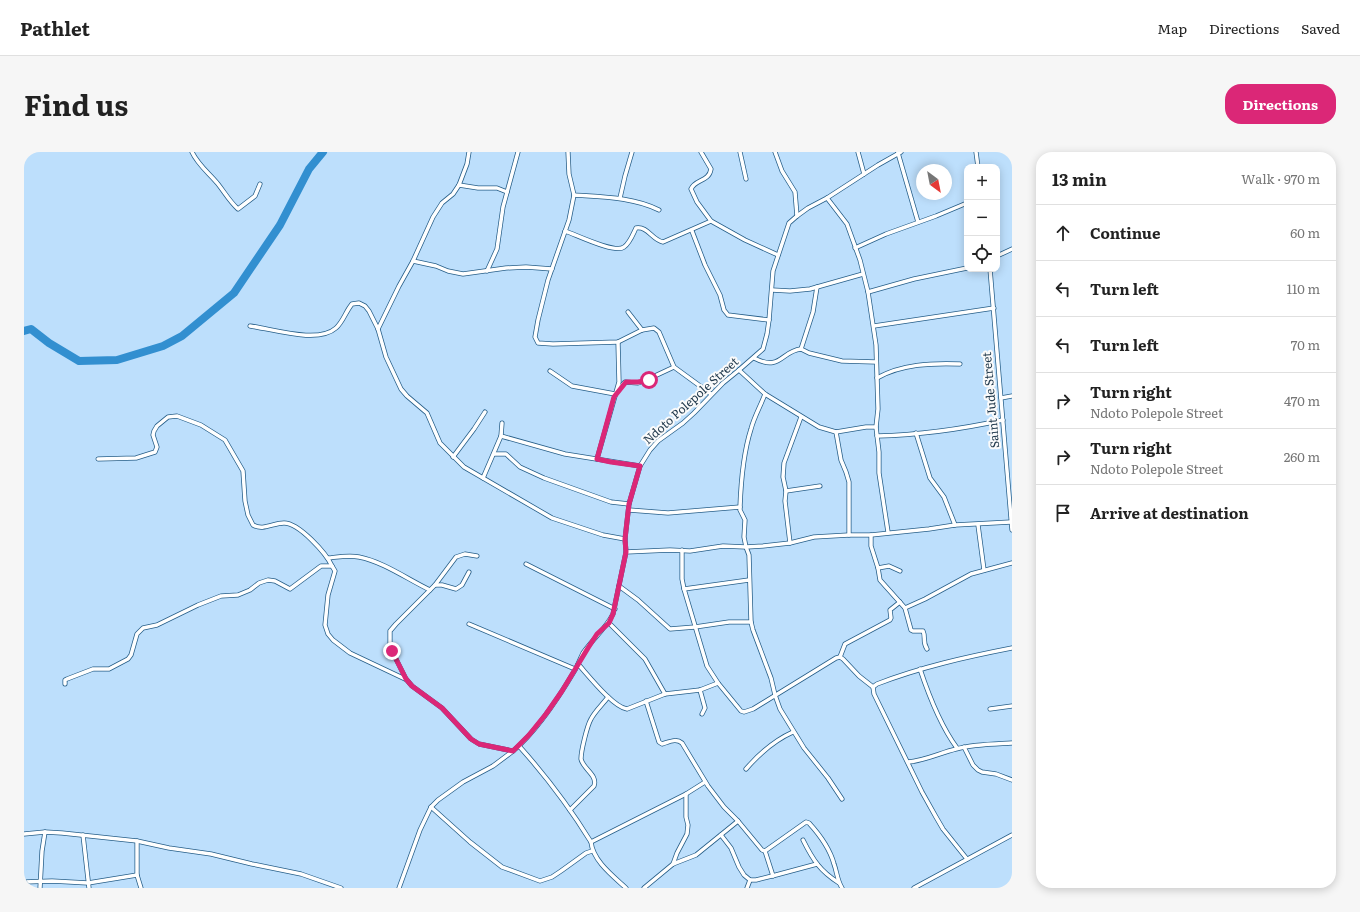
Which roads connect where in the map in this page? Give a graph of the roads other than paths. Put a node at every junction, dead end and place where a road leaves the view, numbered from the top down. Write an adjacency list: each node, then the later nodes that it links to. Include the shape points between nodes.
1 (192, 152): 15 (street, via 238,210 255,196)
2 (469, 152): 16 (street)
3 (518, 152): 17 (street)
4 (568, 152): 18 (street, via 569,174)
5 (632, 152): 19 (street)
6 (701, 152): 24 (street, via 712,170 708,177 694,184 691,189)
7 (740, 152): 14 (street)
8 (775, 152): 23 (street, via 794,192)
9 (858, 152): 13 (street)
10 (976, 152): 12 (street)
11 (900, 153): 13 (street, Ndoto Polepole Street); 25 (street)
12 (978, 164)
13 (864, 174): 20 (street, Ndoto Polepole Street)
14 (746, 179)
15 (260, 184)
16 (459, 185): 17 (street, via 497,188); 32 (street, via 440,206)
17 (507, 192): 35 (street, via 497,249)
18 (574, 195): 19 (street); 26 (street)
19 (620, 198): 22 (street, via 653,206)
20 (827, 198): 23 (street, Ndoto Polepole Street); 28 (street, via 847,224)
21 (964, 203): 25 (street)
22 (659, 210)
23 (797, 216): 30 (street, Ndoto Polepole Street, via 790,223)
24 (711, 221): 27 (street); 30 (street)
25 (918, 222): 28 (street)
26 (565, 230): 27 (street, via 619,249 626,245 636,228 649,232 660,242); 33 (street)
27 (692, 231): 43 (street, via 728,315)
28 (855, 248): 37 (street)
29 (1012, 250): 31 (street)
30 (778, 255): 39 (street, Ndoto Polepole Street, via 773,272)
31 (1000, 255)
32 (413, 261): 35 (street, via 457,274); 46 (street)
33 (552, 269): 35 (street, via 526,267); 48 (street, via 538,320 536,341 554,344)
34 (964, 269): 40 (street)
35 (488, 271)
36 (990, 272): 41 (street, Saint Jude Street)
37 (863, 274): 38 (street); 40 (street)
38 (817, 287): 39 (street, via 804,290); 49 (street, via 813,312)
39 (772, 290): 43 (street, Ndoto Polepole Street)
40 (868, 292): 45 (street)
41 (994, 308): 45 (street); 61 (street, Saint Jude Street)
42 (628, 312): 47 (street)
43 (769, 320): 50 (street, Ndoto Polepole Street, via 763,348)
44 (250, 326): 46 (street, via 313,336 327,333 336,328 355,303 365,306)
45 (874, 326): 51 (street)
46 (378, 329): 72 (street, via 386,357 401,389 427,413 440,443)
47 (642, 330): 48 (street); 53 (street, via 658,330)
48 (618, 342): 59 (street, via 619,382)
49 (801, 348): 50 (street, via 778,361 762,362); 51 (street, via 809,353 842,361)
50 (754, 358): 54 (street, Ndoto Polepole Street)
51 (876, 362): 56 (street)
52 (960, 364): 56 (street, via 931,364 896,369)
53 (674, 367): 57 (street); 59 (street, via 644,381 626,382)
54 (739, 370): 57 (street, Ndoto Polepole Street); 58 (street)
55 (550, 371): 59 (street, via 572,386)
56 (877, 378): 66 (street)
57 (711, 394): 75 (street, Ndoto Polepole Street, via 694,413 658,441)
58 (765, 394): 63 (street); 80 (street, via 748,439)
59 (614, 395): 74 (street)
60 (1012, 396): 61 (street)
61 (1001, 398): 64 (street, Saint Jude Street)
62 (485, 412): 72 (street)
63 (801, 417): 67 (street); 78 (street, via 784,463)
64 (1003, 420): 68 (street); 82 (street, Saint Jude Street)
65 (502, 423): 69 (street)
66 (876, 427): 67 (street); 70 (street)
67 (836, 432): 88 (street, via 849,482)
68 (916, 433): 70 (street); 84 (street, via 930,478 944,497)
69 (501, 436): 71 (street); 74 (street, via 564,454)
70 (877, 436): 87 (street, via 879,472)
71 (494, 454): 76 (street); 79 (street, via 506,454 520,468 544,478 611,502)
72 (453, 457): 76 (street)
73 (98, 459): 96 (street, via 136,458 155,452 157,447 153,435 157,426 172,416 189,420 220,435 230,446 243,471 245,501 253,526 261,528 290,524 305,534)
74 (597, 459): 75 (street)
75 (640, 466): 79 (street, Ndoto Polepole Street)
76 (483, 478): 90 (street, via 552,518 603,535)
77 (820, 486): 78 (street)
78 (786, 491): 91 (street, via 785,506)
79 (629, 504): 81 (street, Ndoto Polepole Street)
80 (740, 507): 81 (street, via 668,513); 92 (street, via 745,520)
81 (629, 510): 90 (street, Ndoto Polepole Street)
82 (1012, 517): 83 (street, Saint Jude Street)
83 (1011, 522): 85 (street); 86 (street, Saint Jude Street)
84 (955, 525): 85 (street); 87 (street)
85 (978, 525): 102 (street)
86 (1012, 530)
87 (888, 532): 89 (street)
88 (849, 535): 89 (street); 91 (street)
89 (871, 535): 100 (street, via 871,546)
90 (625, 539): 94 (street, Ndoto Polepole Street)
91 (790, 543): 92 (street)
92 (746, 547): 93 (street, via 723,546); 104 (street, via 749,555)
93 (682, 550): 94 (street); 107 (street)
94 (626, 552): 106 (street, Ndoto Polepole Street)
95 (477, 556): 105 (street, via 465,554 456,557)
96 (328, 558): 99 (street); 108 (street, via 355,557 372,561)
97 (526, 564): 111 (street)
98 (1012, 564): 102 (street)
99 (332, 566): 122 (street, via 335,571 328,594 325,625 328,634 350,653); 124 (street, via 321,566 293,588 268,580 238,595 221,596 157,625 143,628 137,634 128,659 109,670 92,669 65,680)
100 (878, 568): 101 (street, via 889,566); 109 (street, via 880,580)
101 (900, 570)
102 (984, 570): 110 (street)
103 (469, 572): 105 (street, via 456,590)
104 (749, 580): 107 (street); 112 (street)
105 (435, 585): 108 (street)
106 (619, 586): 111 (street, Ndoto Polepole Street); 115 (street, via 670,629)
107 (684, 589): 115 (street)
108 (430, 590): 122 (street, via 390,632 392,651)
109 (900, 602): 110 (street); 118 (street, via 890,610 890,620 845,644)
110 (904, 608): 117 (street, via 911,630 924,633)
111 (615, 609): 113 (street, Ndoto Polepole Street)
112 (751, 622): 115 (street); 128 (street)
113 (609, 623): 119 (street, Ndoto Polepole Street, via 594,639); 127 (street, via 645,659)
114 (469, 624): 120 (street)
115 (695, 627): 123 (street, via 707,666)
116 (1012, 648): 121 (street)
117 (927, 649)
118 (840, 657): 125 (street); 128 (street)
119 (578, 664): 120 (street, Ndoto Polepole Street); 129 (street)
120 (575, 669): 136 (street, Ndoto Polepole Street, via 546,714)
121 (920, 669): 125 (street); 138 (street, via 936,710)
122 (406, 679): 139 (street, via 442,708 471,739 479,744)
123 (718, 683): 126 (street); 128 (street, via 744,712)
124 (65, 684)
125 (873, 687): 140 (street, via 874,694)
126 (700, 690): 127 (street); 133 (street, via 705,708)
127 (665, 694): 130 (street)
128 (775, 695): 134 (street)
129 (608, 697): 130 (street, via 627,709); 147 (street, via 589,722 581,759 596,783)
130 (646, 701): 143 (street, via 659,742 662,744 676,740 682,743)
131 (1012, 706): 132 (street)
132 (990, 709)
133 (702, 714)
134 (793, 732): 141 (street, via 760,754); 145 (street)
135 (1012, 743): 137 (street)
136 (519, 746): 139 (street, Ndoto Polepole Street); 147 (street, via 549,780)
137 (964, 747): 138 (street); 142 (street, via 978,770)
138 (957, 748): 140 (street)
139 (513, 751): 146 (street, Ndoto Polepole Street, via 464,782)
140 (908, 762): 159 (street, via 936,817)
141 (746, 769)
142 (1012, 780)
143 (705, 782): 144 (street); 148 (street)
144 (686, 794): 156 (street); 160 (street, via 687,834)
145 (842, 799)
146 (431, 807): 157 (street, via 502,867 540,881); 173 (street)
147 (570, 810): 156 (street)
148 (738, 821): 152 (street); 158 (street)
149 (45, 832): 150 (street); 151 (street); 165 (street)
150 (24, 834)
151 (83, 835): 155 (street); 167 (street)
152 (721, 835): 160 (street, via 696,855); 164 (street, via 731,848 744,875)
153 (1012, 835): 159 (street)
154 (803, 840): 161 (street)
155 (137, 841): 162 (street); 172 (street, via 301,874)
156 (591, 842): 157 (street)
157 (592, 851): 174 (street)
158 (765, 851): 163 (street); 168 (street, via 806,822 809,823 828,849)
159 (967, 859): 178 (street)
160 (673, 864): 175 (street)
161 (817, 864): 163 (street); 168 (street)
162 (137, 875): 167 (street); 171 (street)
163 (773, 876): 164 (street)
164 (750, 880): 176 (street)
165 (40, 881): 166 (street); 167 (street); 169 (street)
166 (24, 882)
167 (88, 883): 170 (street)
168 (839, 883): 177 (street)
169 (40, 888)
170 (89, 888)
171 (141, 888)
172 (341, 888)
173 (399, 888)
174 (626, 888)
175 (644, 888)
176 (747, 888)
177 (842, 888)
178 (914, 888)

